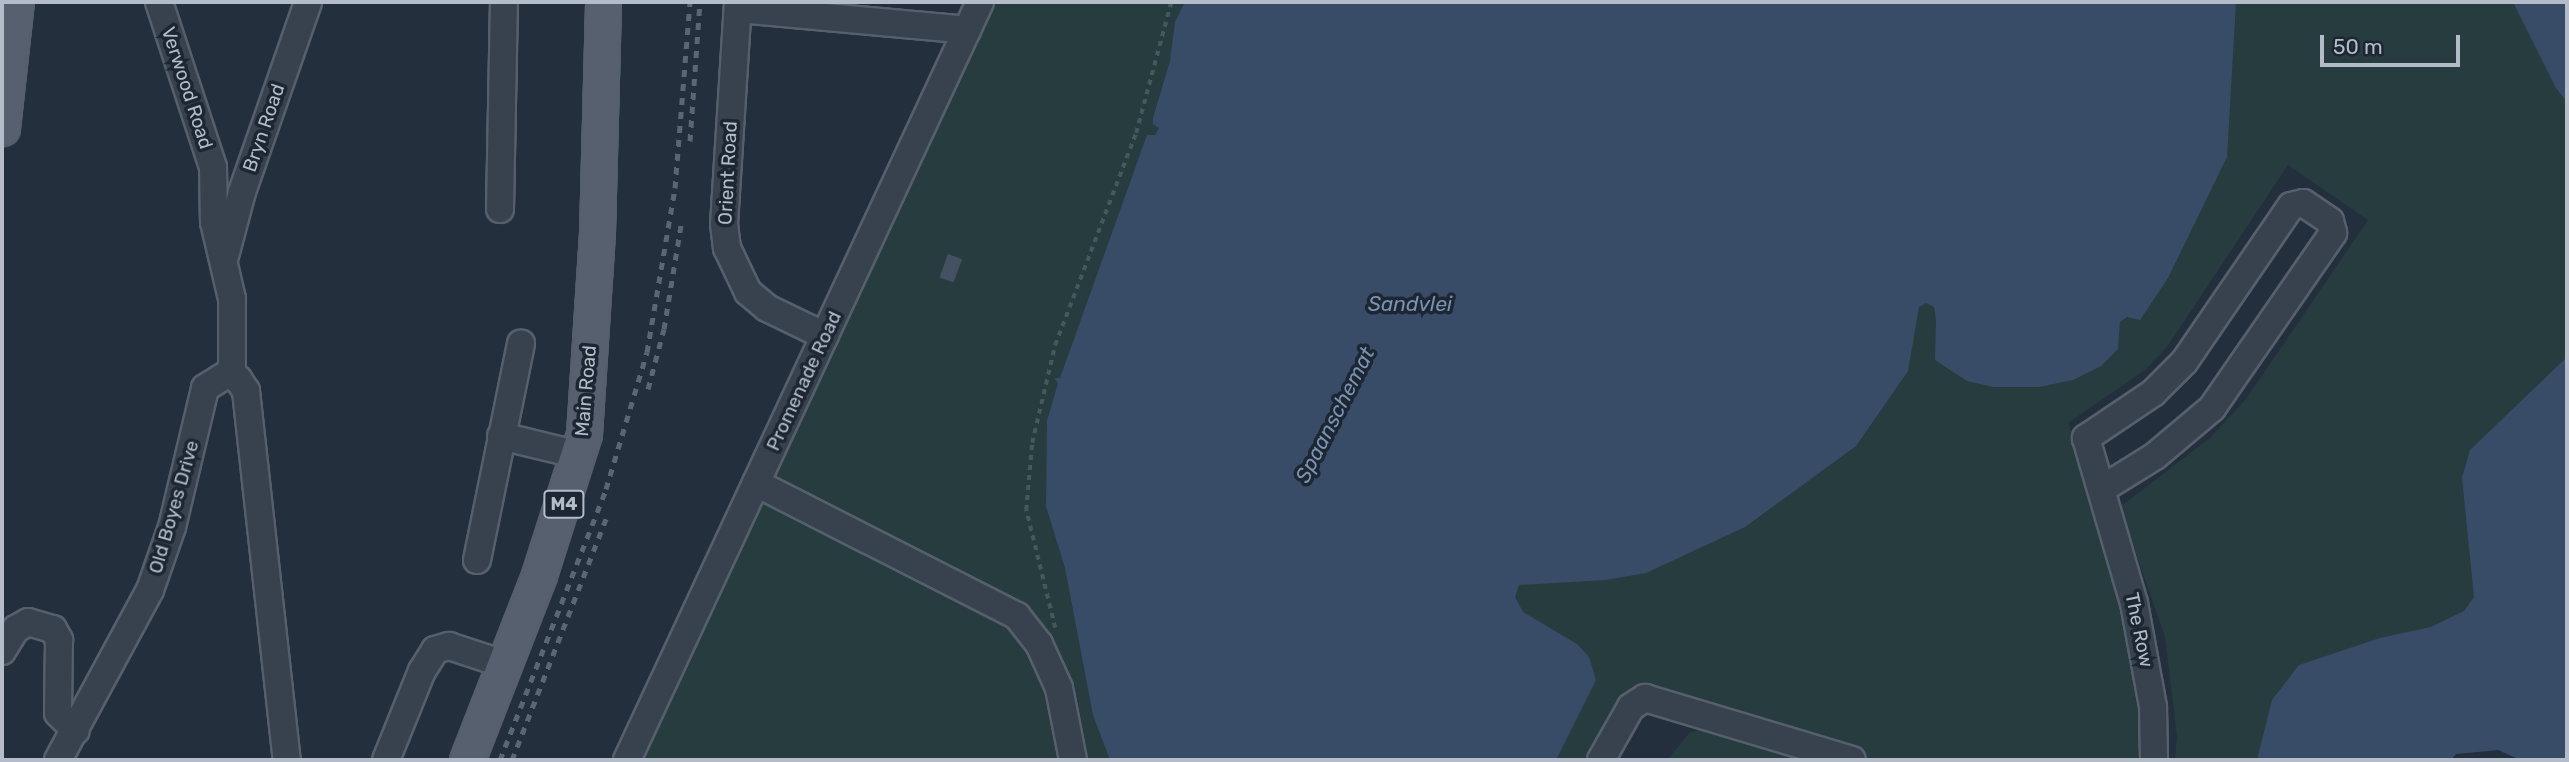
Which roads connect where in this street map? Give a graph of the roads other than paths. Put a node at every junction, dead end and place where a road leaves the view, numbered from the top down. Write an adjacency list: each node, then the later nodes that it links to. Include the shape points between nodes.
1 (16, 2): 9 (main road)
2 (159, 2): 11 (street, Verwood Road, via 209,149 214,222)
3 (308, 2): 11 (street, Bryn Road, via 242,192)
4 (504, 2): 10 (street)
5 (603, 2): 16 (main road, Main Road / M4, via 597,233)
6 (980, 2): 8 (street, Promenade Road)
7 (738, 6): 8 (street); 12 (street, Orient Road, via 724,224 727,248 748,292 767,308)
8 (967, 30): 12 (street, Promenade Road)
9 (2, 128)
10 (500, 209)
11 (225, 256): 14 (street, via 232,299)
12 (825, 336): 17 (street, Promenade Road)
13 (521, 343): 15 (street)
14 (232, 376): 22 (street, Old Boyes Drive, via 220,376 205,388 165,549 150,590); 24 (street, via 246,391)
15 (501, 436): 16 (street); 19 (street)
16 (579, 455): 21 (main road, Main Road / M4)
17 (756, 483): 27 (street, Promenade Road); 28 (street, via 1017,616 1039,644 1059,688)
18 (2105, 496): 18 (street, The Row, via 2085,441 2089,435 2152,393 2184,362 2291,206 2303,203 2330,221 2333,233 2212,408); 31 (street, The Row, via 2148,675)
19 (477, 559)
20 (2, 651): 22 (street, via 16,629 28,622 53,629 59,640 58,713)
21 (504, 664): 25 (street, via 449,646 435,650); 26 (main road, Main Road / M4)
22 (76, 731): 23 (street, Old Boyes Drive)
23 (58, 760)
24 (287, 760)
25 (386, 760)
26 (467, 760)
27 (627, 760)
28 (1073, 760)
29 (1601, 760): 30 (street, via 1631,707 1646,698)
30 (1853, 760)
31 (2154, 760)

